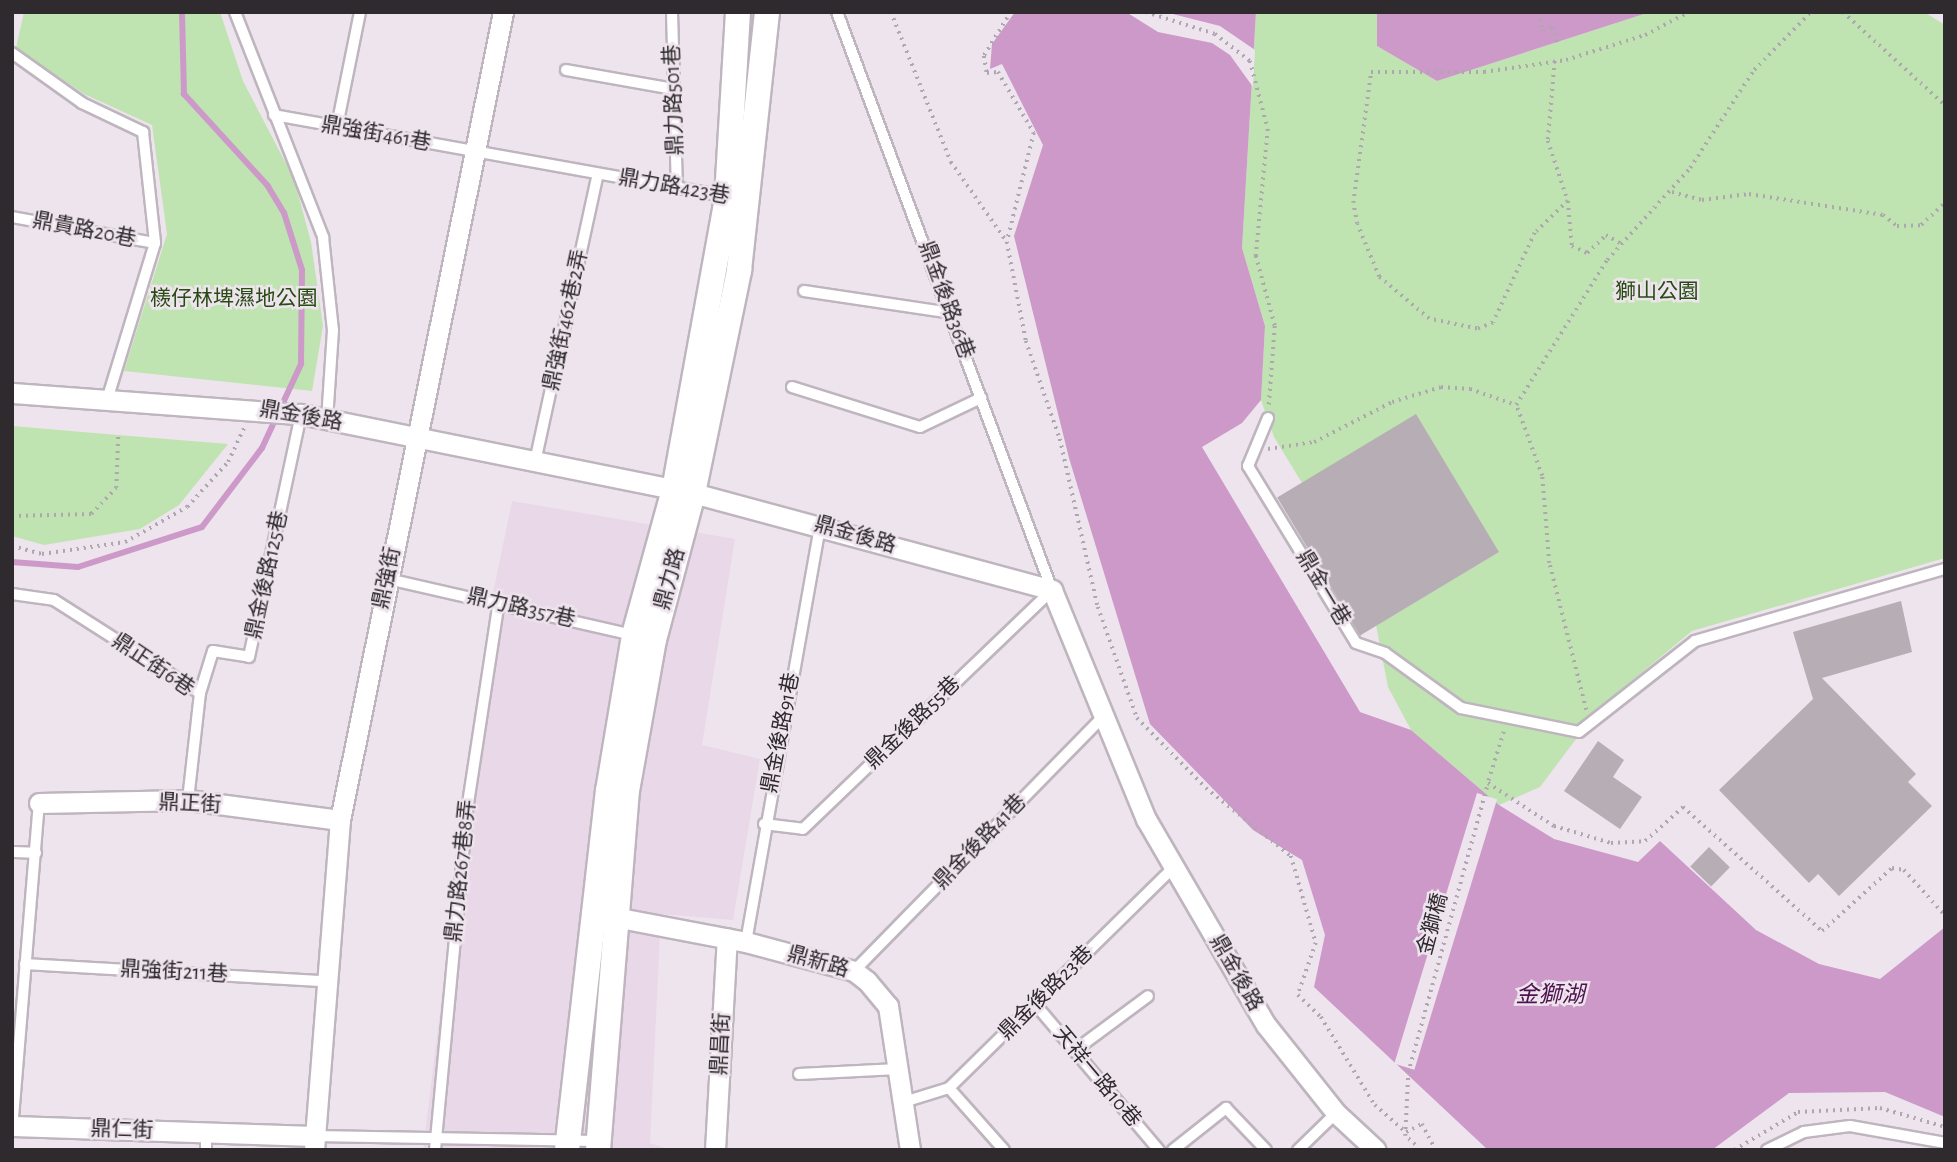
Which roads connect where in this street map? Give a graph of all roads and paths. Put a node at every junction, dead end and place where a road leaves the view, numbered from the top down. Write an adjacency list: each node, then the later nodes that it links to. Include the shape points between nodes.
1 (235, 12): 21 (lane)
2 (360, 12): 22 (lane)
3 (503, 12): 23 (street, 鼎強街)
4 (672, 12): 19 (lane, 鼎力路501巷)
5 (738, 12): 27 (street, 鼎力路)
6 (767, 12): 27 (street, 鼎力路)
7 (837, 12): 35 (lane, 鼎金後路36巷)
8 (891, 12): 31 (path, via 951,162)
9 (1011, 12): 31 (path, via 984,56 987,73 998,72 1034,133)
10 (1146, 12): 43 (path, via 1215,34 1250,61 1268,129 1256,256 1275,326)
11 (1538, 12): 15 (path, via 1543,31 1553,27)
12 (1689, 12): 17 (path, via 1645,35)
13 (1811, 12): 26 (path, via 1754,70)
14 (1843, 12): 20 (path)
15 (1558, 45)
16 (12, 53): 32 (lane, via 82,103 143,132)
17 (1555, 61): 28 (path, via 1548,141); 28 (path, via 1484,72 1371,72 1353,203 1379,277 1429,319 1477,329 1493,323 1535,233)
18 (566, 70): 19 (lane)
19 (674, 89): 25 (lane, 鼎力路501巷)
20 (1945, 105)
21 (274, 115): 22 (lane, 鼎強街461巷); 44 (lane, via 323,237 333,330)
22 (337, 126): 23 (lane, 鼎強街461巷)
23 (479, 152): 24 (lane, 鼎強街461巷); 46 (street, 鼎強街)
24 (598, 174): 25 (lane, 鼎力路423巷); 48 (lane, 鼎強街462巷2弄)
25 (677, 189): 27 (lane, 鼎力路423巷)
26 (1672, 192): 29 (path, via 1702,200 1749,194 1883,215 1897,226 1921,225); 33 (path)
27 (738, 198): 49 (street, 鼎力路)
28 (1568, 201): 33 (path, via 1572,246 1587,253 1606,235)
29 (1945, 203)
30 (12, 217): 32 (lane, 鼎貴路20巷)
31 (1007, 242): 86 (path, via 1026,341 1060,439 1098,607 1137,718 1206,788 1291,856 1316,943 1298,996 1321,1017 1375,1105)
32 (155, 243): 38 (lane)
33 (1623, 245): 40 (path)
34 (804, 291): 35 (lane)
35 (952, 313): 39 (lane, 鼎金後路36巷)
36 (792, 387): 39 (lane, via 920,427)
37 (12, 393): 38 (street, 鼎金後路)
38 (108, 397): 41 (street, 鼎金後路)
39 (981, 398): 55 (lane, 鼎金後路36巷)
40 (1516, 405): 47 (path, via 1470,389 1441,387 1392,402 1314,442); 62 (path, via 1542,476 1549,563 1563,637 1586,700)
41 (254, 407): 42 (street, 鼎金後路); 52 (path, via 228,461 177,513 125,542 42,554)
42 (301, 414): 44 (street, 鼎金後路); 59 (lane, 鼎金後路125巷, via 249,657 213,651)
43 (1268, 418): 47 (lane, 鼎金一巷)
44 (327, 420): 46 (street, 鼎金後路)
45 (118, 435): 50 (path, via 116,488 91,514)
46 (416, 438): 48 (street, 鼎金後路); 54 (street, 鼎強街)
47 (1255, 448): 61 (lane, 鼎金一巷, via 1248,466 1356,643 1385,653 1461,708)
48 (534, 466): 49 (street, 鼎金後路)
49 (683, 492): 51 (street, 鼎金後路); 58 (street, 鼎力路)
50 (12, 516)
51 (821, 524): 55 (street, 鼎金後路); 67 (lane, 鼎金後路91巷)
52 (12, 546)
53 (1945, 569): 62 (lane, via 1695,641)
54 (387, 579): 57 (lane, 鼎力路357巷); 66 (street, 鼎強街)
55 (1052, 590): 60 (street, 鼎金後路); 67 (lane, 鼎金後路55巷, via 803,829)
56 (12, 594): 59 (lane, 鼎正街6巷, via 54,600)
57 (499, 602): 58 (lane, 鼎力路357巷); 90 (lane, 鼎力路267巷8弄, via 467,810)
58 (644, 638): 71 (street, 鼎力路, via 627,791)
59 (200, 694): 64 (lane, 鼎正街6巷)
60 (1106, 713): 70 (street, 鼎金後路, via 1146,819); 75 (lane, 鼎金後路41巷)
61 (1508, 718): 62 (lane, 鼎金一巷, via 1579,732); 63 (path, 金獅橋)
62 (1587, 726)
63 (1488, 783): 72 (path, via 1554,827 1611,843 1645,841 1683,807 1822,931 1892,868 1904,870); 86 (path, 金獅橋, via 1408,1073)
64 (188, 800): 65 (street, 鼎正街); 66 (street, 鼎正街)
65 (39, 803): 69 (lane)
66 (340, 820): 76 (street, 鼎強街)
67 (764, 824): 73 (lane, 鼎金後路91巷)
68 (12, 852): 69 (lane)
69 (36, 852): 74 (lane)
70 (1174, 867): 78 (lane, 鼎金後路23巷); 84 (street, 鼎金後路, via 1266,1025)
71 (604, 915): 73 (street, 鼎新路); 91 (street, 鼎力路); 93 (street, 鼎力路)
72 (1945, 915)
73 (737, 940): 75 (street, 鼎新路); 94 (street, 鼎昌街)
74 (25, 964): 76 (lane, 鼎強街211巷); 85 (lane)
75 (854, 971): 80 (street, 鼎新路, via 888,1006)
76 (324, 981): 88 (street, 鼎強街)
77 (1148, 996): 79 (lane)
78 (1035, 1004): 79 (lane, 天祥一路10巷); 82 (lane, 鼎金後路23巷)
79 (1074, 1051): 97 (lane, 天祥一路10巷)
80 (902, 1069): 81 (lane); 83 (street, 鼎新路)
81 (799, 1074)
82 (949, 1088): 83 (lane, 鼎金後路23巷); 96 (lane)
83 (907, 1101): 95 (street, 鼎新路)
84 (1336, 1113): 100 (lane); 101 (street, 鼎金後路)
85 (12, 1127): 87 (street, 鼎仁街)
86 (1406, 1132): 92 (path); 102 (path, via 1422,1124)
87 (206, 1141): 88 (street, 鼎仁街)
88 (314, 1143): 90 (lane)
89 (1945, 1143): 103 (lane, via 1850,1126 1804,1132)
90 (435, 1145): 91 (lane)
91 (568, 1145): 93 (lane)
92 (1415, 1145)
93 (598, 1146)
94 (715, 1150)
95 (910, 1150)
96 (1004, 1150)
97 (1159, 1150)
98 (1173, 1150): 99 (lane, via 1226,1108)
99 (1266, 1150)
100 (1298, 1150)
101 (1377, 1150)
102 (1436, 1150)
103 (1767, 1150)

